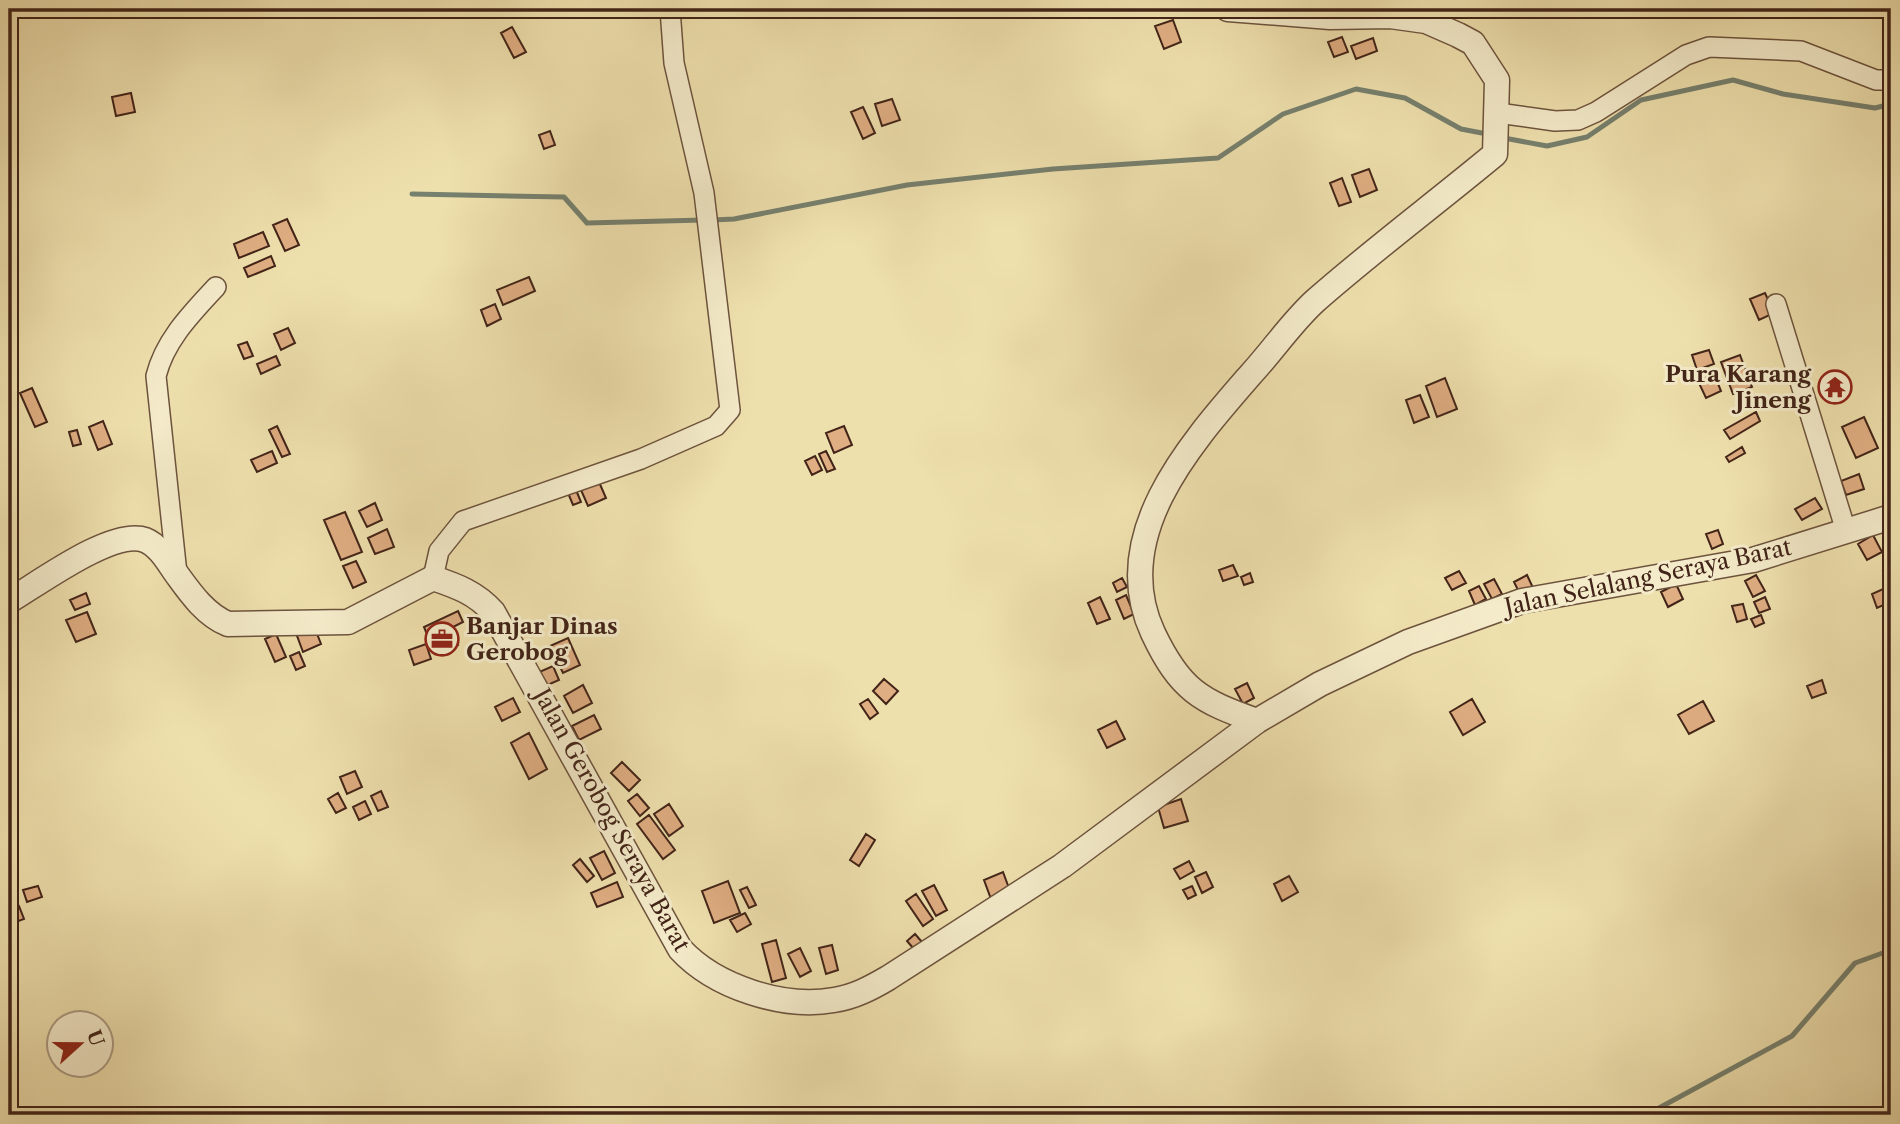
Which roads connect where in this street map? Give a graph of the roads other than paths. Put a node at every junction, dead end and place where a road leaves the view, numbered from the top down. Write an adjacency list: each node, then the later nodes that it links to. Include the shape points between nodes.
1 (670, 9): 10 (street, via 674,63 704,193 730,410 724,419 641,459 463,521 439,551)
2 (1228, 9): 4 (street, via 1426,20 1473,43 1497,80)
3 (1891, 80): 4 (street, via 1867,77 1801,51 1709,47 1686,55 1578,120)
4 (1498, 116): 12 (street, via 1495,154 1313,303 1202,431 1163,491 1149,523 1141,560 1144,604 1163,654 1180,681)
5 (216, 287): 9 (street, via 179,328 156,376)
6 (1776, 304): 8 (street)
7 (1891, 517): 8 (street, Jalan Selalang Seraya Barat)
8 (1846, 531): 13 (street, Jalan Selalang Seraya Barat, via 1753,560 1553,594 1485,612 1320,684)
9 (177, 575): 10 (street, via 207,611 228,624 348,622); 11 (street, via 146,540 119,539)
10 (433, 578): 14 (street, Jalan Gerobog Seraya Barat, via 466,590 493,612 680,949 739,987 787,1000 833,1001 874,986 1062,866)
11 (9, 601)
12 (1210, 702): 13 (street); 14 (street, via 1213,739)
13 (1257, 721): 14 (street, Jalan Selalang Seraya Barat)
14 (1204, 758)

